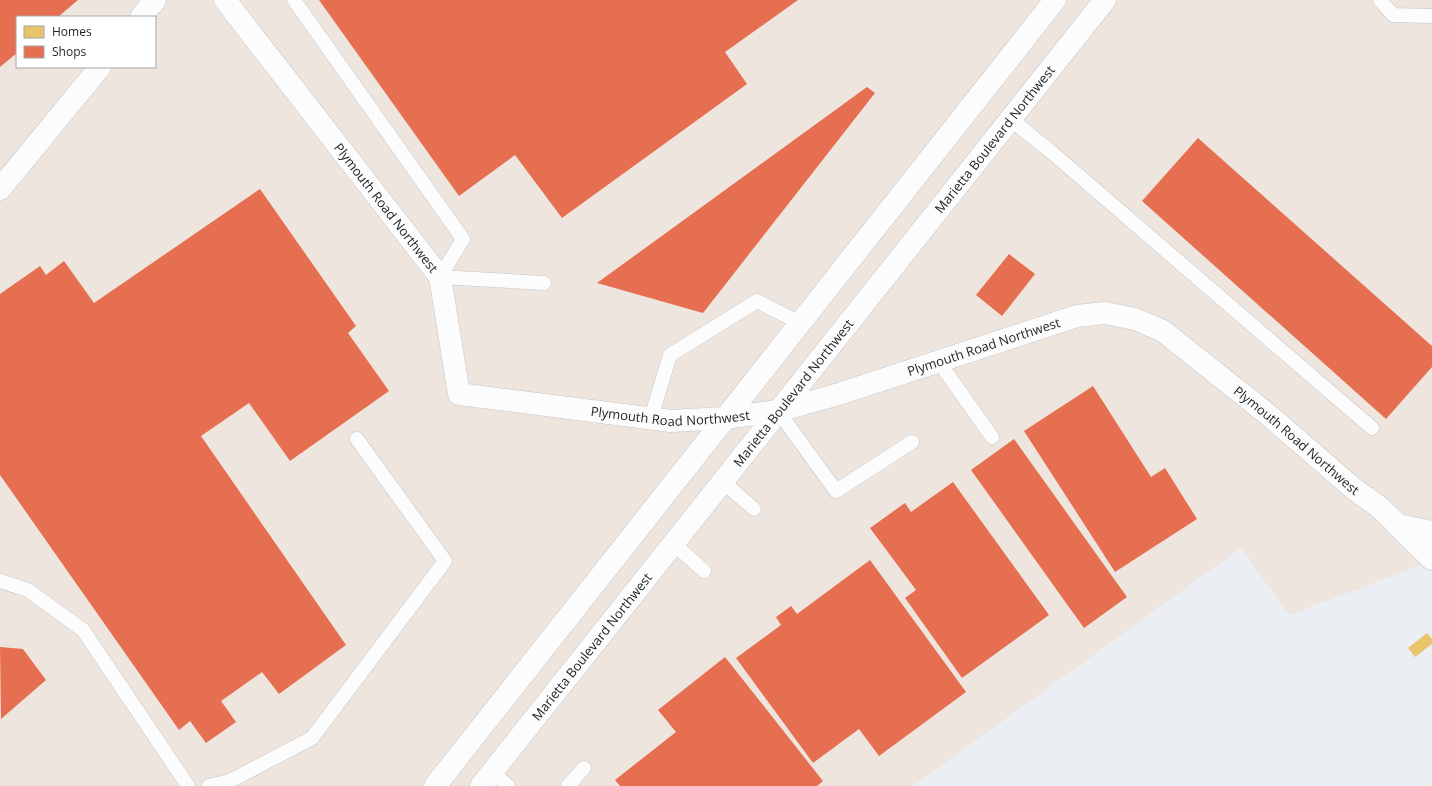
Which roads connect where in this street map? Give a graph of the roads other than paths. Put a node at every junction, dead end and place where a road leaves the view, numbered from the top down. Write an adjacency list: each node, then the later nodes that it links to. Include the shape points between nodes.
1 (155, 0): 7 (main road)
2 (225, 0): 12 (main road, Plymouth Road Northwest)
3 (294, 0): 12 (lane, via 462,239)
4 (1055, 0): 14 (main road)
5 (1105, 0): 10 (main road, Marietta Boulevard Northwest)
6 (1380, 0): 8 (lane, via 1392,15)
7 (142, 16)
8 (1432, 16)
9 (99, 68): 11 (main road)
10 (1010, 119): 16 (main road, Marietta Boulevard Northwest); 19 (lane)
11 (0, 189)
12 (440, 277): 13 (lane); 17 (main road, Plymouth Road Northwest, via 459,394)
13 (544, 283)
14 (800, 323): 17 (lane, via 757,300 670,355); 18 (main road)
15 (939, 362): 16 (main road, Plymouth Road Northwest); 20 (lane); 24 (main road, Plymouth Road Northwest, via 1077,316 1105,312 1135,319 1163,331)
16 (778, 411): 18 (main road, Plymouth Road Northwest); 22 (lane, via 836,491); 23 (main road, Marietta Boulevard Northwest)
17 (651, 418): 18 (main road, Plymouth Road Northwest, via 671,421)
18 (724, 418): 35 (main road)
19 (1372, 428)
20 (992, 437)
21 (357, 439): 34 (lane, via 446,561 312,738 230,781)
22 (912, 442)
23 (722, 481): 25 (lane); 27 (main road, Marietta Boulevard Northwest)
24 (1378, 506): 26 (main road, Plymouth Road Northwest, via 1398,525); 28 (main road)
25 (754, 509)
26 (1432, 532)
27 (673, 543): 29 (lane); 32 (main road, Marietta Boulevard Northwest)
28 (1432, 559)
29 (704, 571)
30 (0, 580): 33 (lane, via 28,590 83,630)
31 (584, 768): 37 (lane)
32 (486, 779): 36 (lane)
33 (188, 786)
34 (209, 786)
35 (435, 786)
36 (508, 786)
37 (568, 786)

